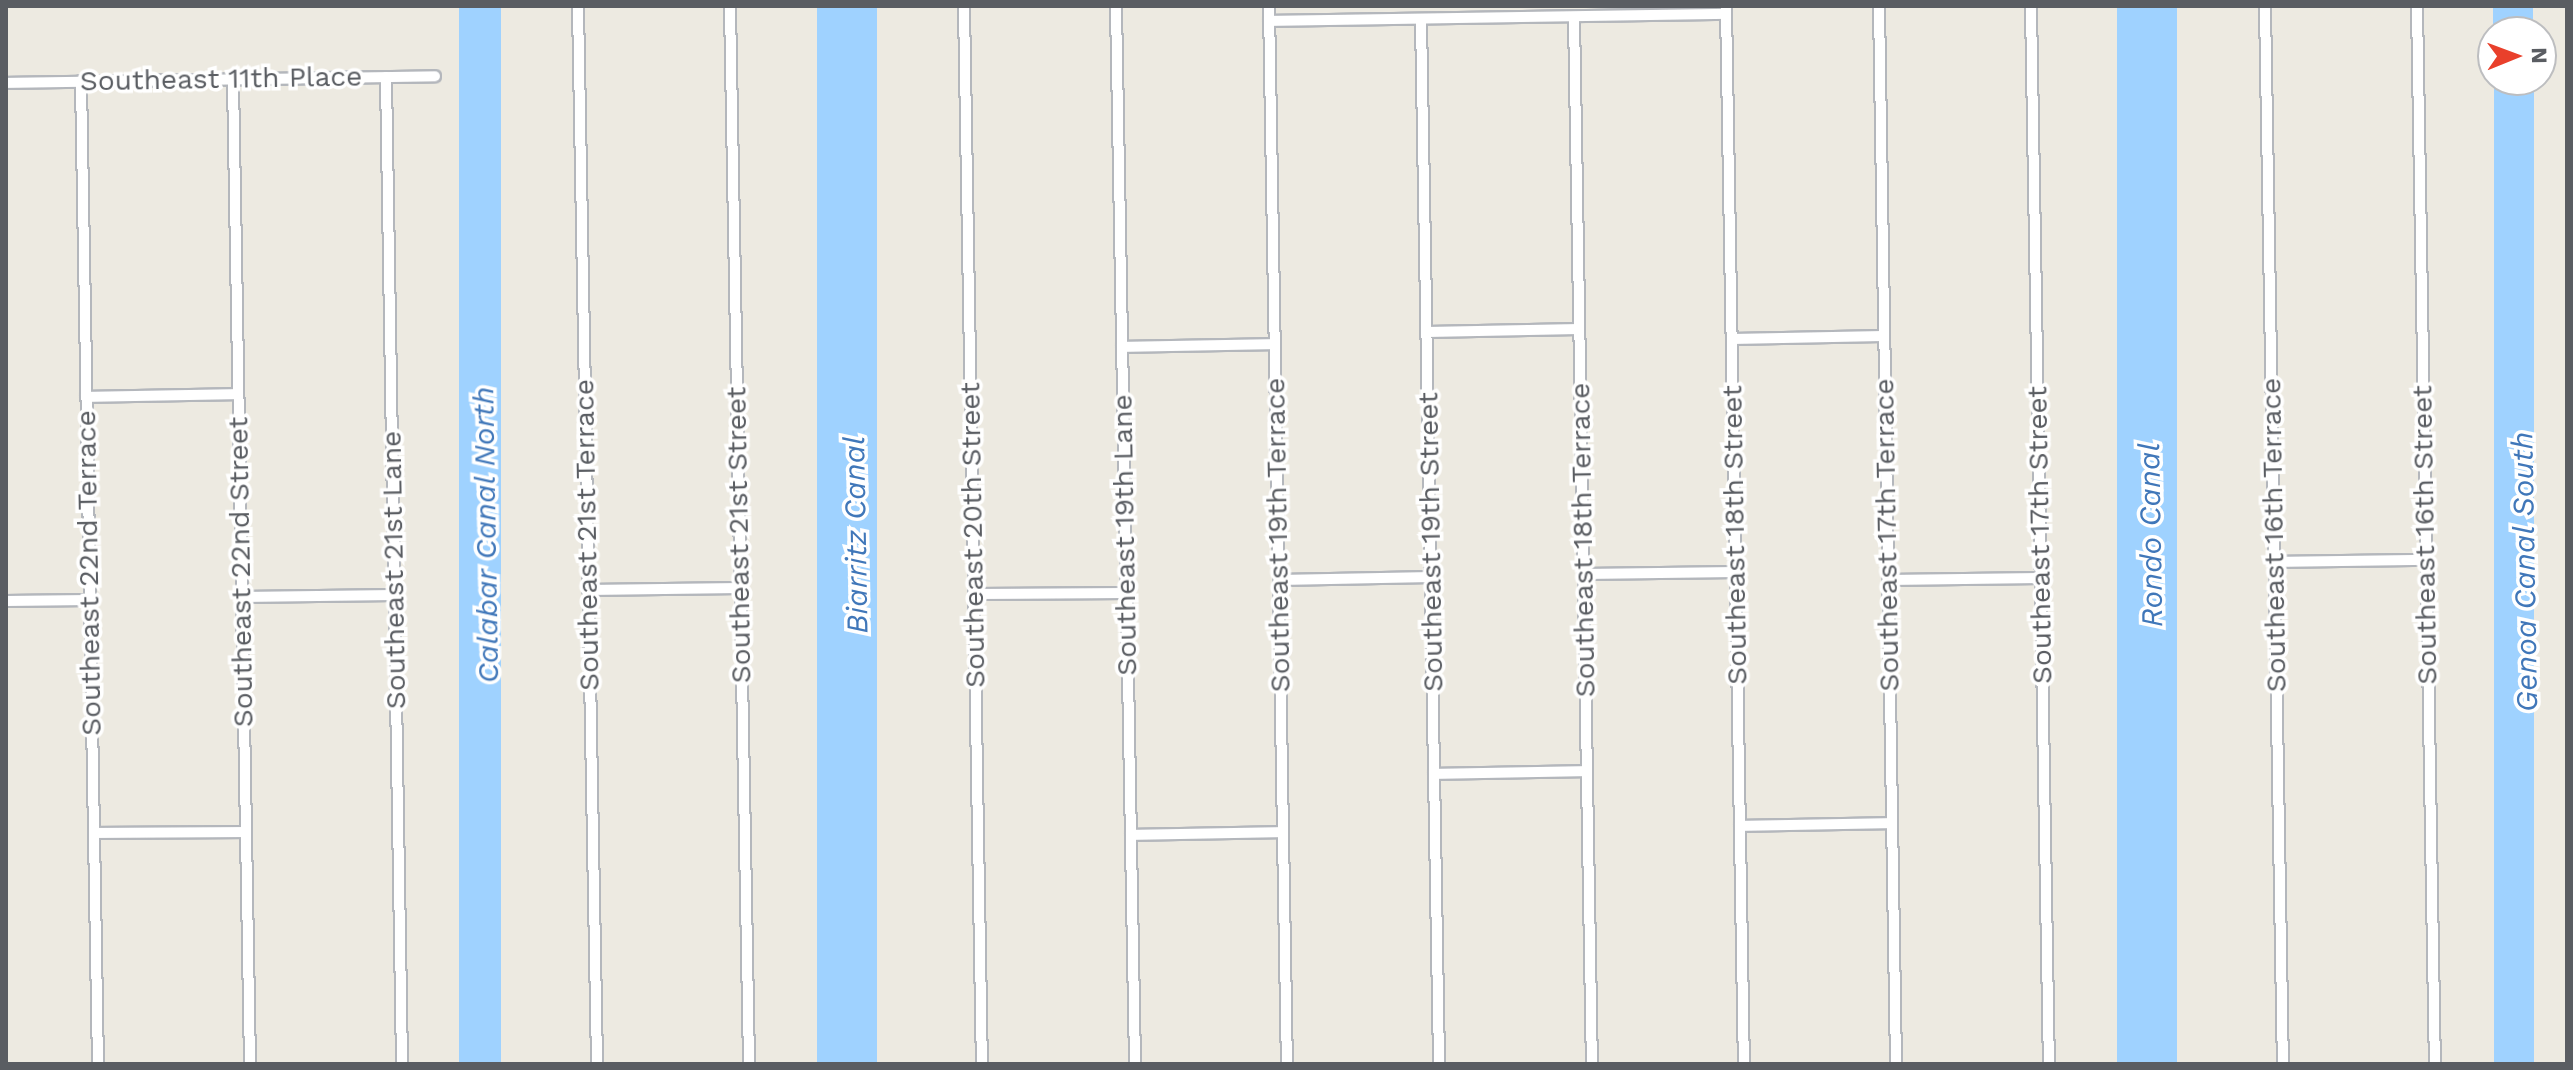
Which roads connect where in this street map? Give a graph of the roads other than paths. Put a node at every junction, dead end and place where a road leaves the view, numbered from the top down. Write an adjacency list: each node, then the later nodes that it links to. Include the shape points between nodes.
1 (578, 6): 36 (street, Southeast 21st Terrace)
2 (730, 6): 35 (street, Southeast 21st Street)
3 (964, 6): 38 (street, Southeast 20th Street)
4 (1116, 6): 24 (street, Southeast 19th Lane)
5 (1269, 6): 13 (street, Southeast 19th Terrace)
6 (1879, 6): 21 (street, Southeast 17th Terrace)
7 (2031, 6): 32 (street, Southeast 17th Street)
8 (2265, 6): 28 (street, Southeast 16th Terrace)
9 (2417, 6): 27 (street, Southeast 16th Street)
10 (1726, 10): 11 (street); 22 (street, Southeast 18th Street)
11 (1574, 17): 12 (street); 19 (street, Southeast 18th Terrace)
12 (1421, 19): 13 (street); 20 (street, Southeast 19th Street)
13 (1269, 21): 23 (street, Southeast 19th Terrace)
14 (435, 76): 15 (street, Southeast 11th Place)
15 (386, 77): 16 (street, Southeast 11th Place); 39 (street, Southeast 21st Lane)
16 (233, 80): 17 (street, Southeast 11th Place); 25 (street, Southeast 22nd Street)
17 (81, 81): 18 (street, Southeast 11th Place); 26 (street, Southeast 22nd Terrace)
18 (6, 83)
19 (1579, 329): 20 (street); 30 (street, Southeast 18th Terrace)
20 (1427, 332): 31 (street, Southeast 19th Street)
21 (1883, 336): 22 (street); 34 (street, Southeast 17th Terrace)
22 (1732, 339): 29 (street, Southeast 18th Street)
23 (1275, 344): 24 (street); 33 (street, Southeast 19th Terrace)
24 (1122, 347): 37 (street, Southeast 19th Lane)
25 (238, 394): 26 (street); 40 (street, Southeast 22nd Street)
26 (86, 397): 41 (street, Southeast 22nd Terrace)
27 (2426, 560): 28 (street); 65 (street, Southeast 16th Street)
28 (2275, 562): 64 (street, Southeast 16th Terrace)
29 (1736, 572): 30 (street); 46 (street, Southeast 18th Street)
30 (1584, 574): 43 (street, Southeast 18th Terrace)
31 (1432, 577): 33 (street); 44 (street, Southeast 19th Street)
32 (2040, 578): 34 (street); 63 (street, Southeast 17th Street)
33 (1279, 580): 48 (street, Southeast 19th Terrace)
34 (1888, 580): 45 (street, Southeast 17th Terrace)
35 (740, 588): 36 (street); 55 (street, Southeast 21st Street)
36 (588, 590): 54 (street, Southeast 21st Terrace)
37 (1126, 593): 38 (street); 50 (street, Southeast 19th Lane)
38 (974, 594): 56 (street, Southeast 20th Street)
39 (394, 595): 40 (street); 53 (street, Southeast 21st Lane)
40 (242, 597): 47 (street, Southeast 22nd Street)
41 (89, 600): 42 (street); 49 (street, Southeast 22nd Terrace)
42 (6, 601)
43 (1587, 771): 44 (street); 60 (street, Southeast 18th Terrace)
44 (1434, 774): 59 (street, Southeast 19th Street)
45 (1892, 823): 46 (street); 62 (street, Southeast 17th Terrace)
46 (1740, 826): 61 (street, Southeast 18th Street)
47 (246, 832): 49 (street); 52 (street, Southeast 22nd Street)
48 (1283, 832): 50 (street); 58 (street, Southeast 19th Terrace)
49 (94, 833): 51 (street, Southeast 22nd Terrace)
50 (1131, 835): 57 (street, Southeast 19th Lane)
51 (98, 1064)
52 (250, 1064)
53 (402, 1064)
54 (597, 1064)
55 (749, 1064)
56 (982, 1064)
57 (1135, 1064)
58 (1287, 1064)
59 (1439, 1064)
60 (1592, 1064)
61 (1744, 1064)
62 (1896, 1064)
63 (2049, 1064)
64 (2283, 1064)
65 (2435, 1064)

